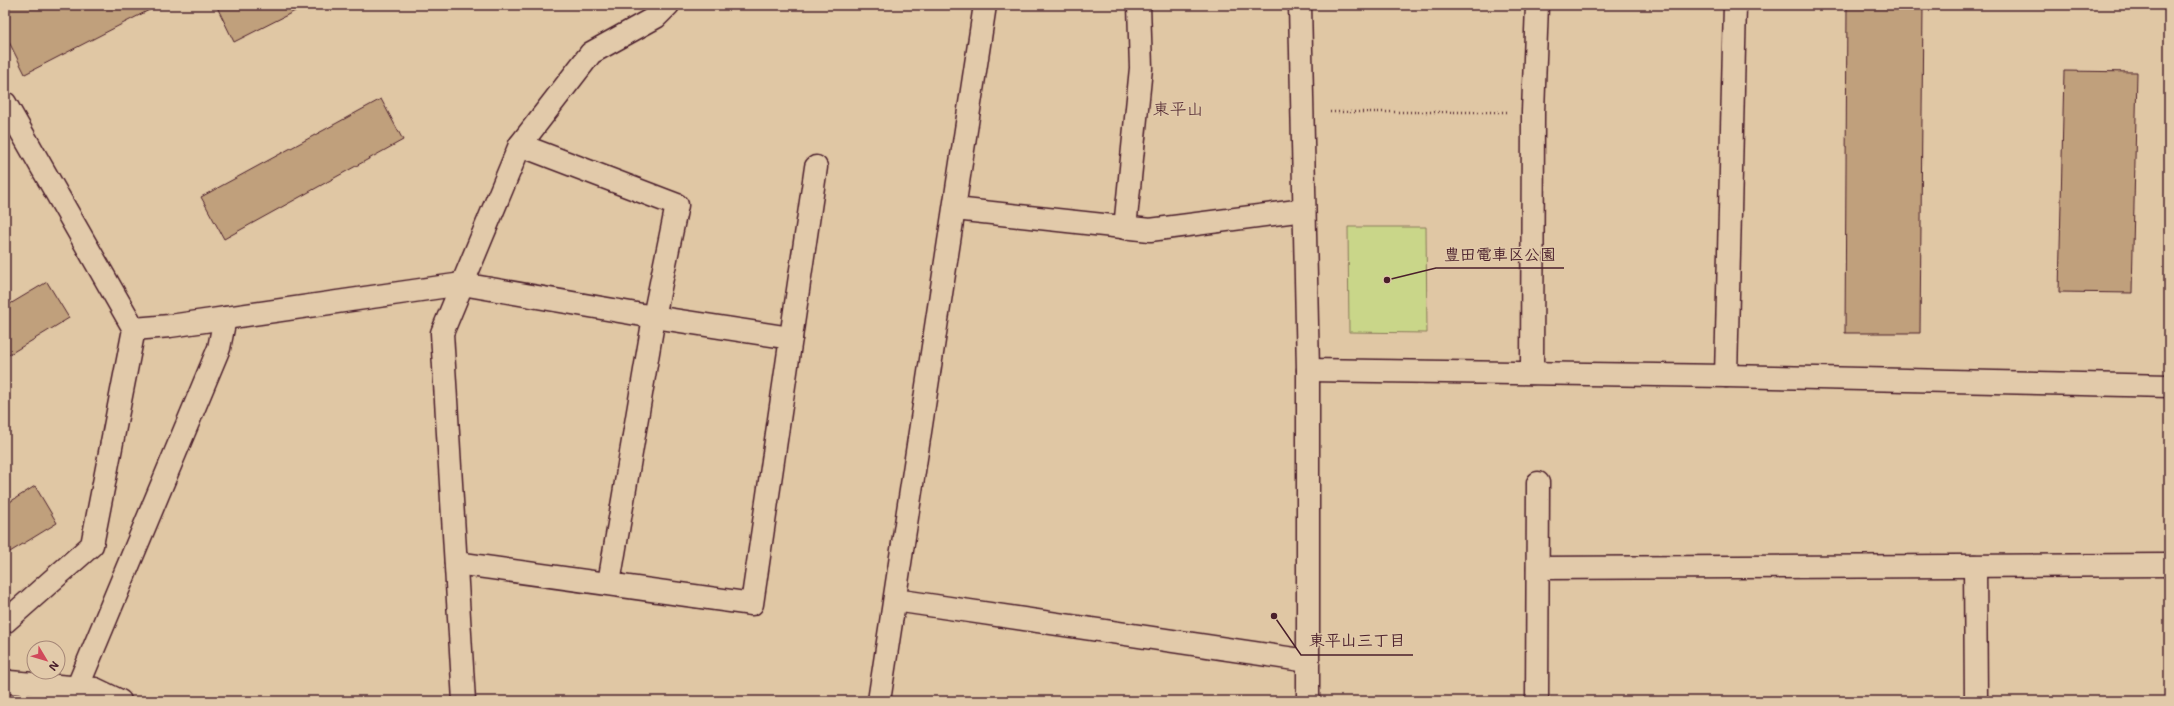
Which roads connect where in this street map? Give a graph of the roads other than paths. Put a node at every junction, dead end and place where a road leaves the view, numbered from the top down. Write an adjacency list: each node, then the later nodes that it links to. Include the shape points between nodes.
1 (668, 5): 8 (street, via 656,17 592,53)
2 (985, 5): 10 (street)
3 (1139, 5): 12 (street, via 1141,68)
4 (1300, 5): 11 (street)
5 (1537, 5): 19 (street, via 1533,112)
6 (1735, 5): 20 (street)
7 (5, 103): 16 (street)
8 (520, 145): 13 (street); 14 (street, via 677,205)
9 (816, 167): 17 (street)
10 (955, 209): 12 (street); 28 (street)
11 (1304, 210): 12 (street, via 1150,230); 18 (street)
12 (1125, 228)
13 (462, 284): 14 (street); 15 (street); 23 (street, via 442,333)
14 (654, 317): 17 (street); 27 (street)
15 (225, 318): 16 (street); 32 (street, via 219,348)
16 (134, 330): 29 (street, via 92,545)
17 (791, 338): 27 (street, via 752,604)
18 (1308, 370): 19 (street); 30 (street)
19 (1532, 373): 20 (street)
20 (1726, 376): 21 (street)
21 (2169, 386)
22 (1538, 483): 26 (street)
23 (456, 563): 27 (street); 34 (street)
24 (2169, 565): 25 (street)
25 (1975, 566): 26 (street); 38 (street)
26 (1538, 568): 37 (street)
27 (609, 583)
28 (895, 600): 30 (street); 35 (street)
29 (5, 622)
30 (1308, 661): 36 (street)
31 (5, 680): 32 (street, via 47,686)
32 (78, 686): 33 (street, via 95,689)
33 (120, 701)
34 (464, 701)
35 (879, 701)
36 (1308, 701)
37 (1537, 701)
38 (1976, 701)

